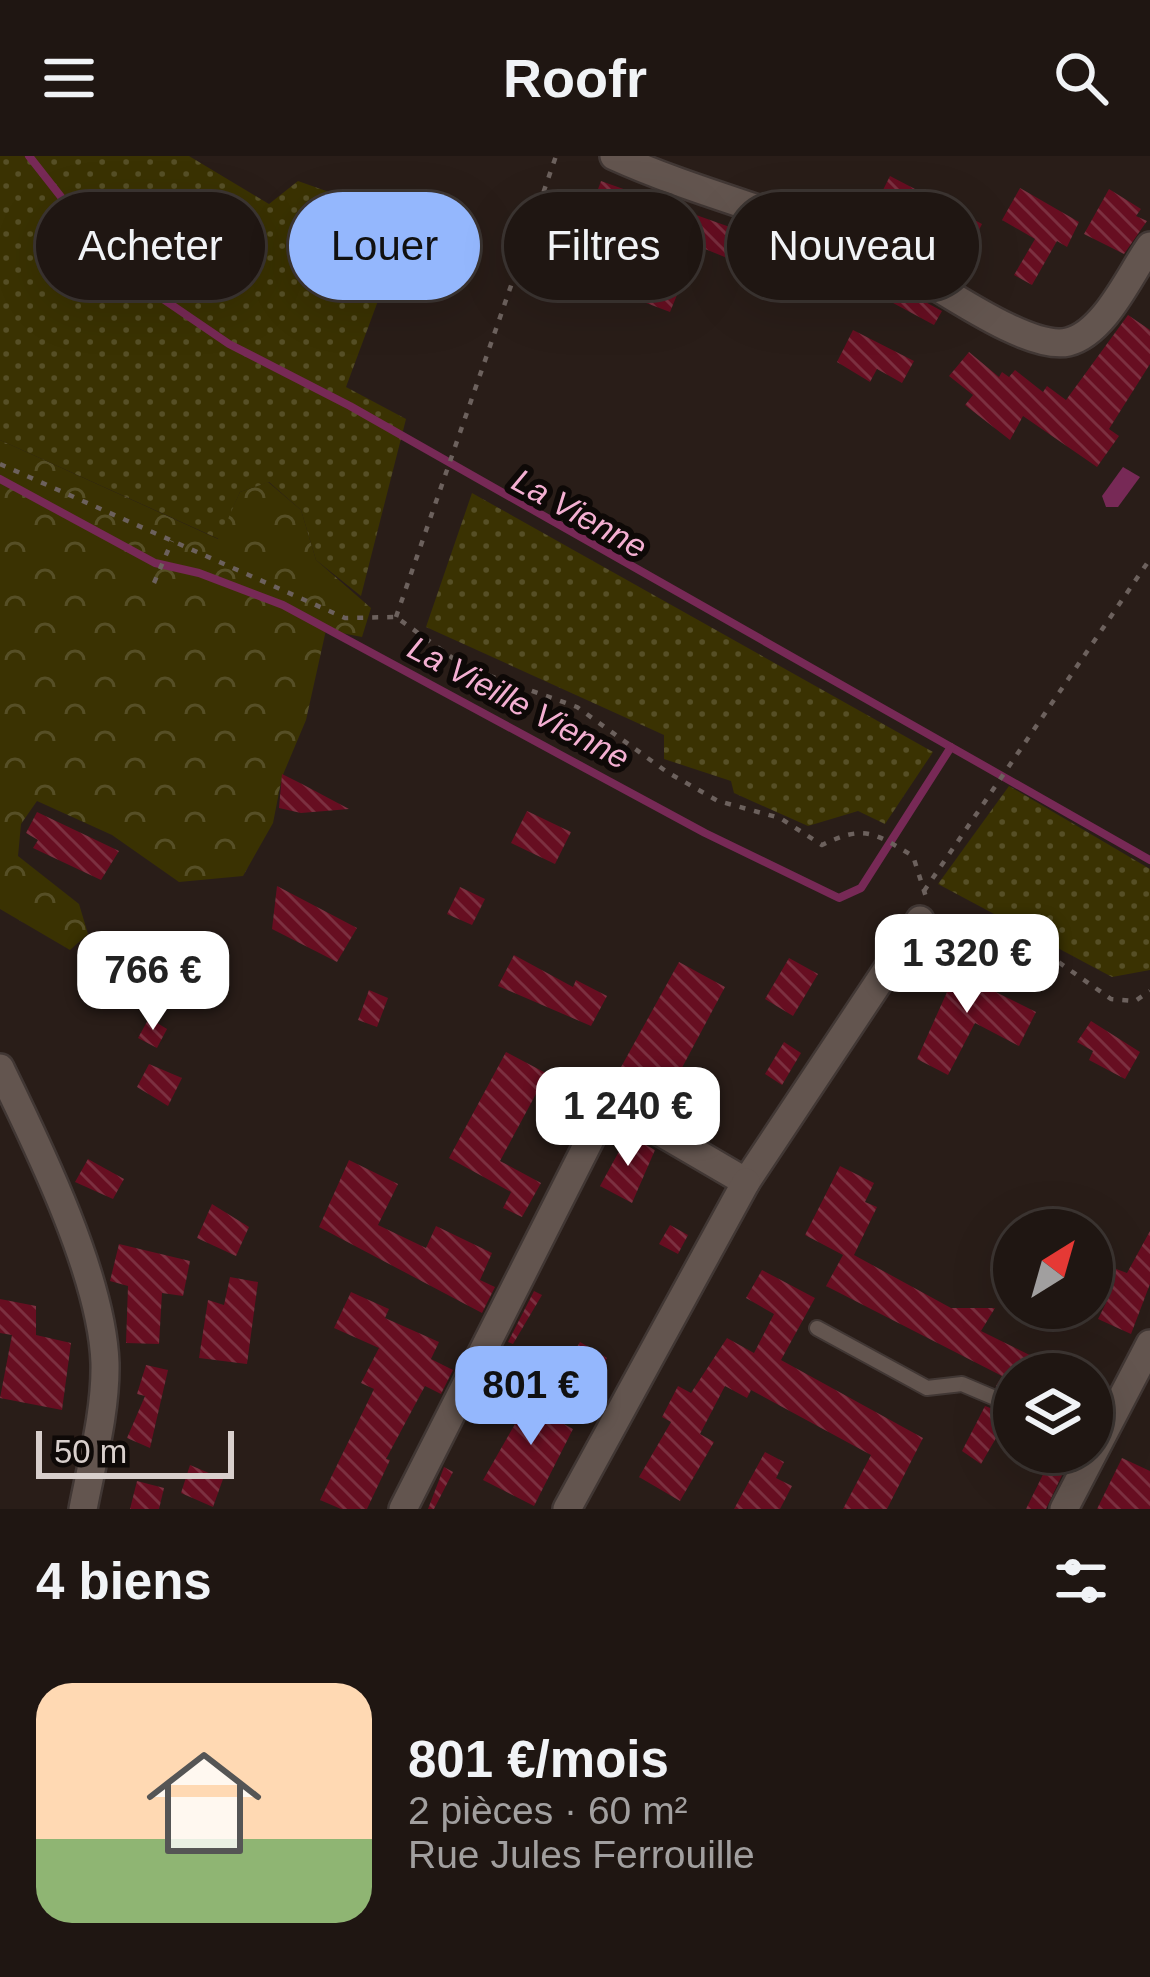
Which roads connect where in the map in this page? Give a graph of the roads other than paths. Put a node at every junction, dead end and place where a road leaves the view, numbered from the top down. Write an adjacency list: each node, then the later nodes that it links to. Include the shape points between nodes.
1 (614, 156): 2 (street, via 882,256 1031,339 1068,342 1096,325)
2 (1150, 246)
3 (929, 916): 5 (street)
4 (0, 1068): 11 (street, via 41,1152 94,1301 105,1363)
5 (746, 1182): 12 (street, via 609,1102); 13 (street)
6 (817, 1328): 8 (lane, via 927,1388 962,1384)
7 (1150, 1344): 9 (street)
8 (993, 1397)
9 (1113, 1412)
10 (1081, 1473): 14 (street)
11 (83, 1509)
12 (403, 1509)
13 (567, 1509)
14 (1064, 1509)

